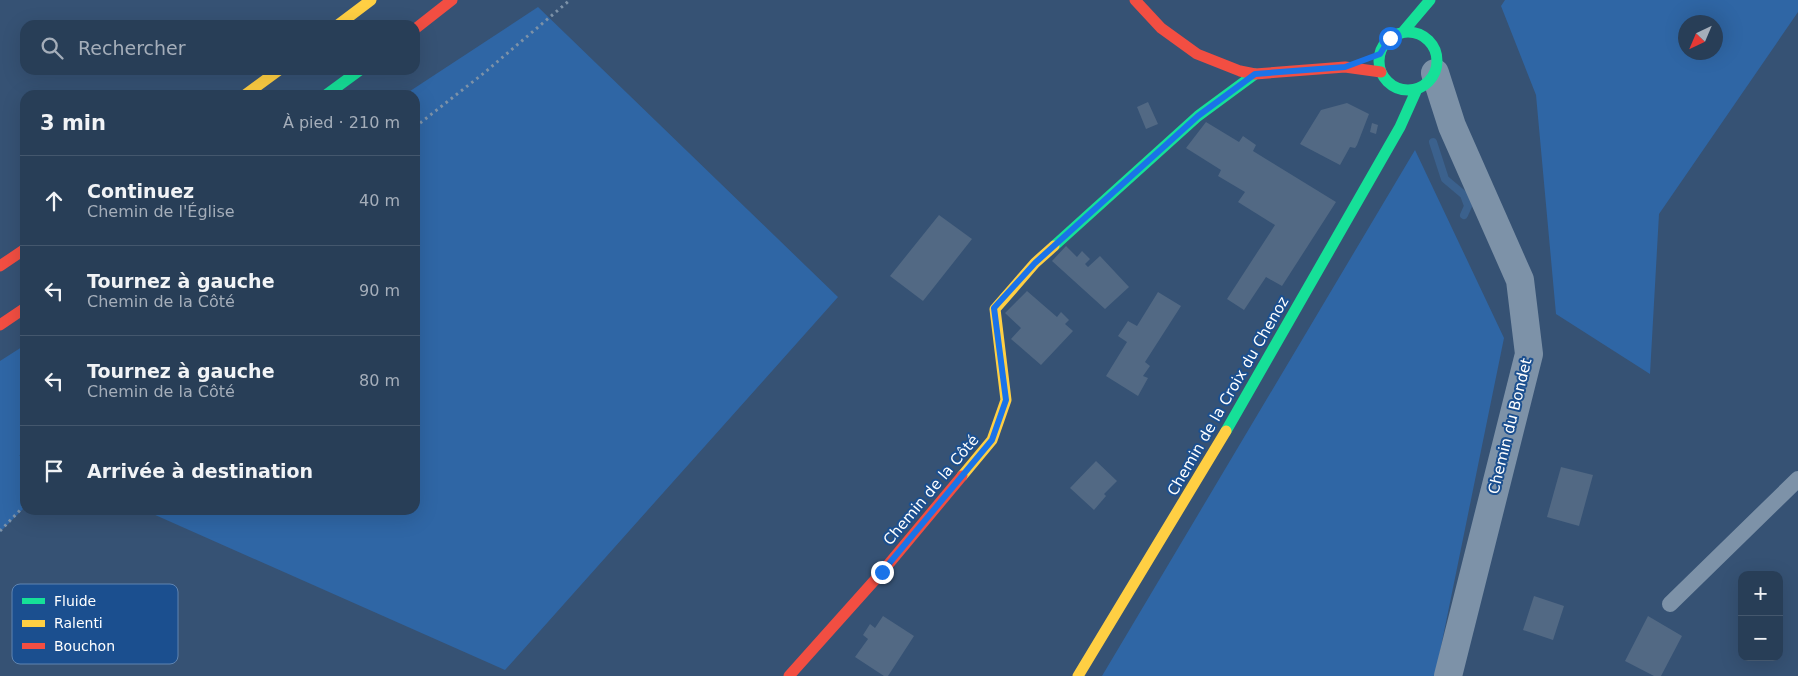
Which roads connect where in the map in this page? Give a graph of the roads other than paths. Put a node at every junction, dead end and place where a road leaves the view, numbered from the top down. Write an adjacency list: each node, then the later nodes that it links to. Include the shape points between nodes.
1 (371, 0): 5 (main road)
2 (452, 0): 6 (main road)
3 (1135, 0): 12 (main road, via 1161,28 1197,54)
4 (1432, 0): 7 (main road); 8 (main road)
5 (345, 20)
6 (420, 25)
7 (1427, 28): 8 (main road, via 1417,34); 15 (main road, via 1437,63)
8 (1402, 34): 9 (main road, via 1390,38)
9 (1380, 54): 10 (main road); 11 (main road)
10 (1345, 67): 11 (main road); 12 (main road)
11 (1381, 72): 15 (main road, via 1393,86)
12 (1255, 74): 24 (main road, Chemin de la Côté, via 1198,116 1035,263 994,308 1006,400 992,440 882,572)
13 (272, 75): 16 (main road)
14 (353, 75): 17 (main road)
15 (1419, 84): 25 (main road, Chemin de la Croix du Chenoz, via 1400,127 1198,480); 26 (street, Chemin du Bondet, via 1452,126 1520,280 1528,354)
16 (252, 90)
17 (333, 90)
18 (20, 252): 19 (main road)
19 (0, 266)
20 (20, 311): 21 (main road)
21 (0, 325)
22 (1798, 479): 23 (lane)
23 (1670, 604)
24 (789, 676)
25 (1078, 676)
26 (1448, 676)

